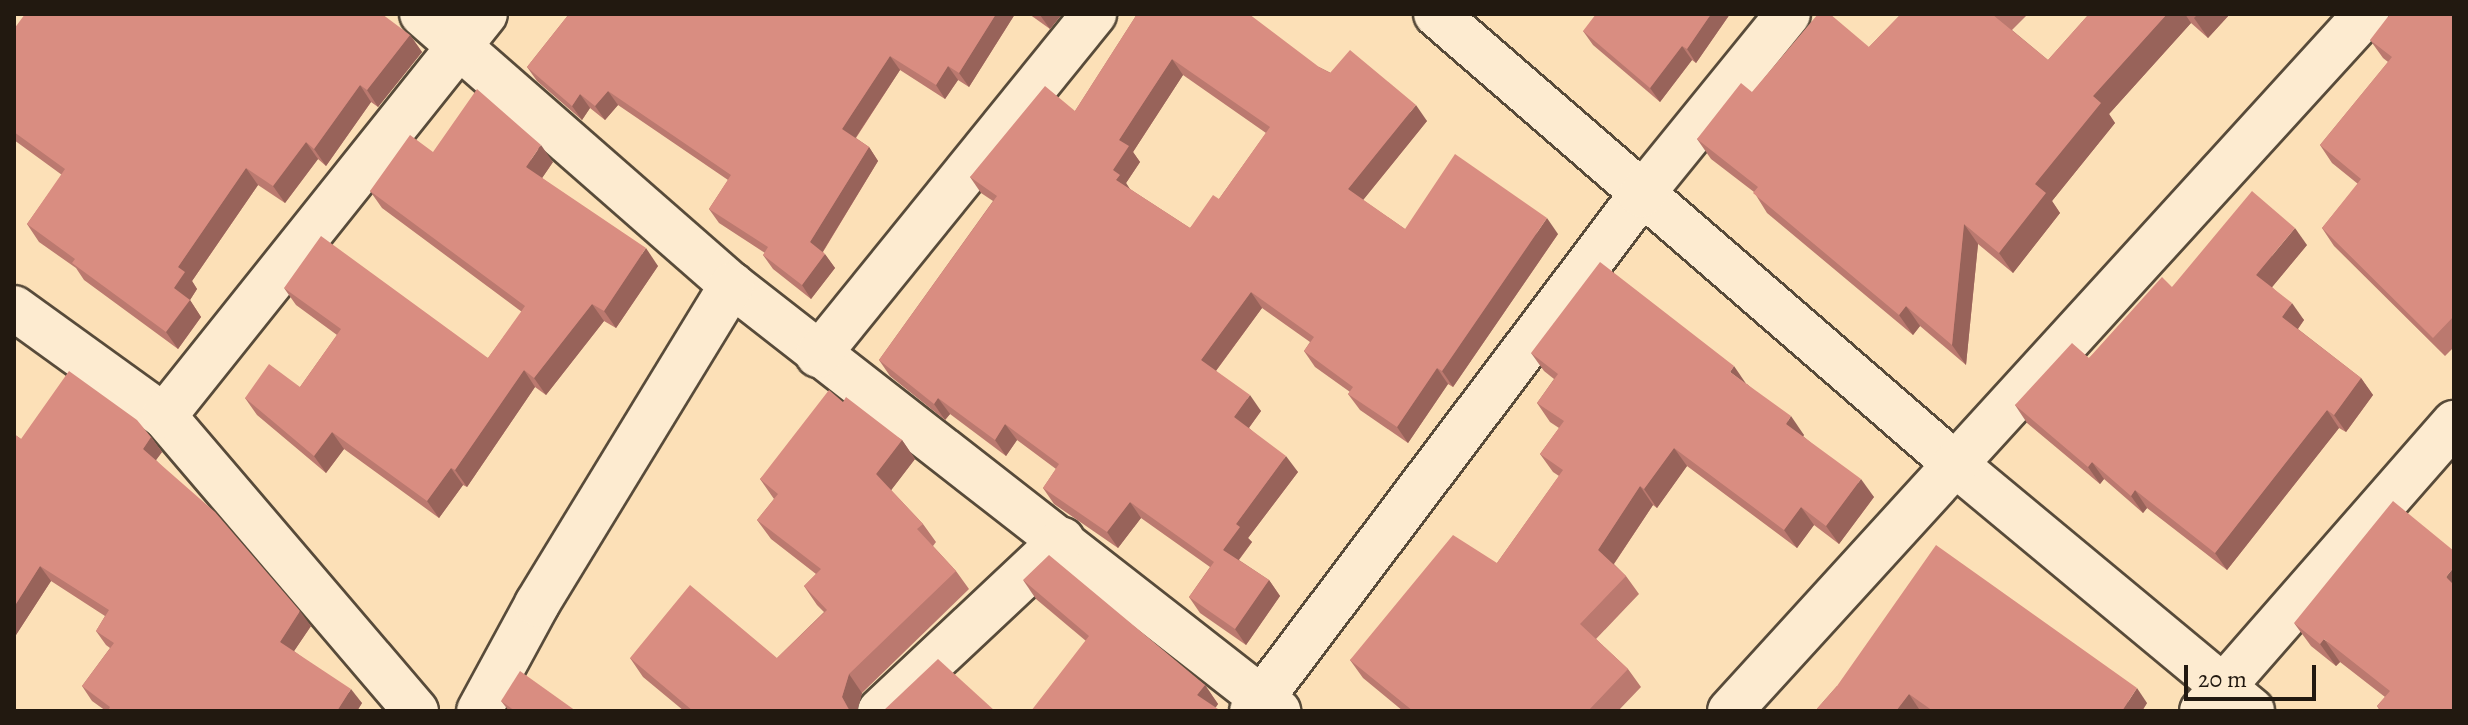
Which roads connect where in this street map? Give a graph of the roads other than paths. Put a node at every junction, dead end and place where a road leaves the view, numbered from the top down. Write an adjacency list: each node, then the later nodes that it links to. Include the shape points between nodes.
1 (422, 14): 6 (street)
2 (1094, 14): 10 (street)
3 (1436, 14): 7 (street)
4 (1788, 14): 7 (street)
5 (2366, 14): 13 (street)
6 (473, 29): 8 (street); 11 (street)
7 (1641, 195): 13 (street); 16 (street)
8 (732, 285): 10 (street); 18 (street, via 537,604)
9 (14, 308): 11 (street)
10 (818, 355): 14 (street)
11 (164, 416): 17 (street)
12 (2454, 423): 15 (street)
13 (1955, 464): 15 (street); 20 (street)
14 (1062, 540): 16 (street); 19 (street)
15 (2226, 703)
16 (1265, 706)
17 (416, 711)
18 (479, 711)
19 (880, 711)
20 (1730, 711)

